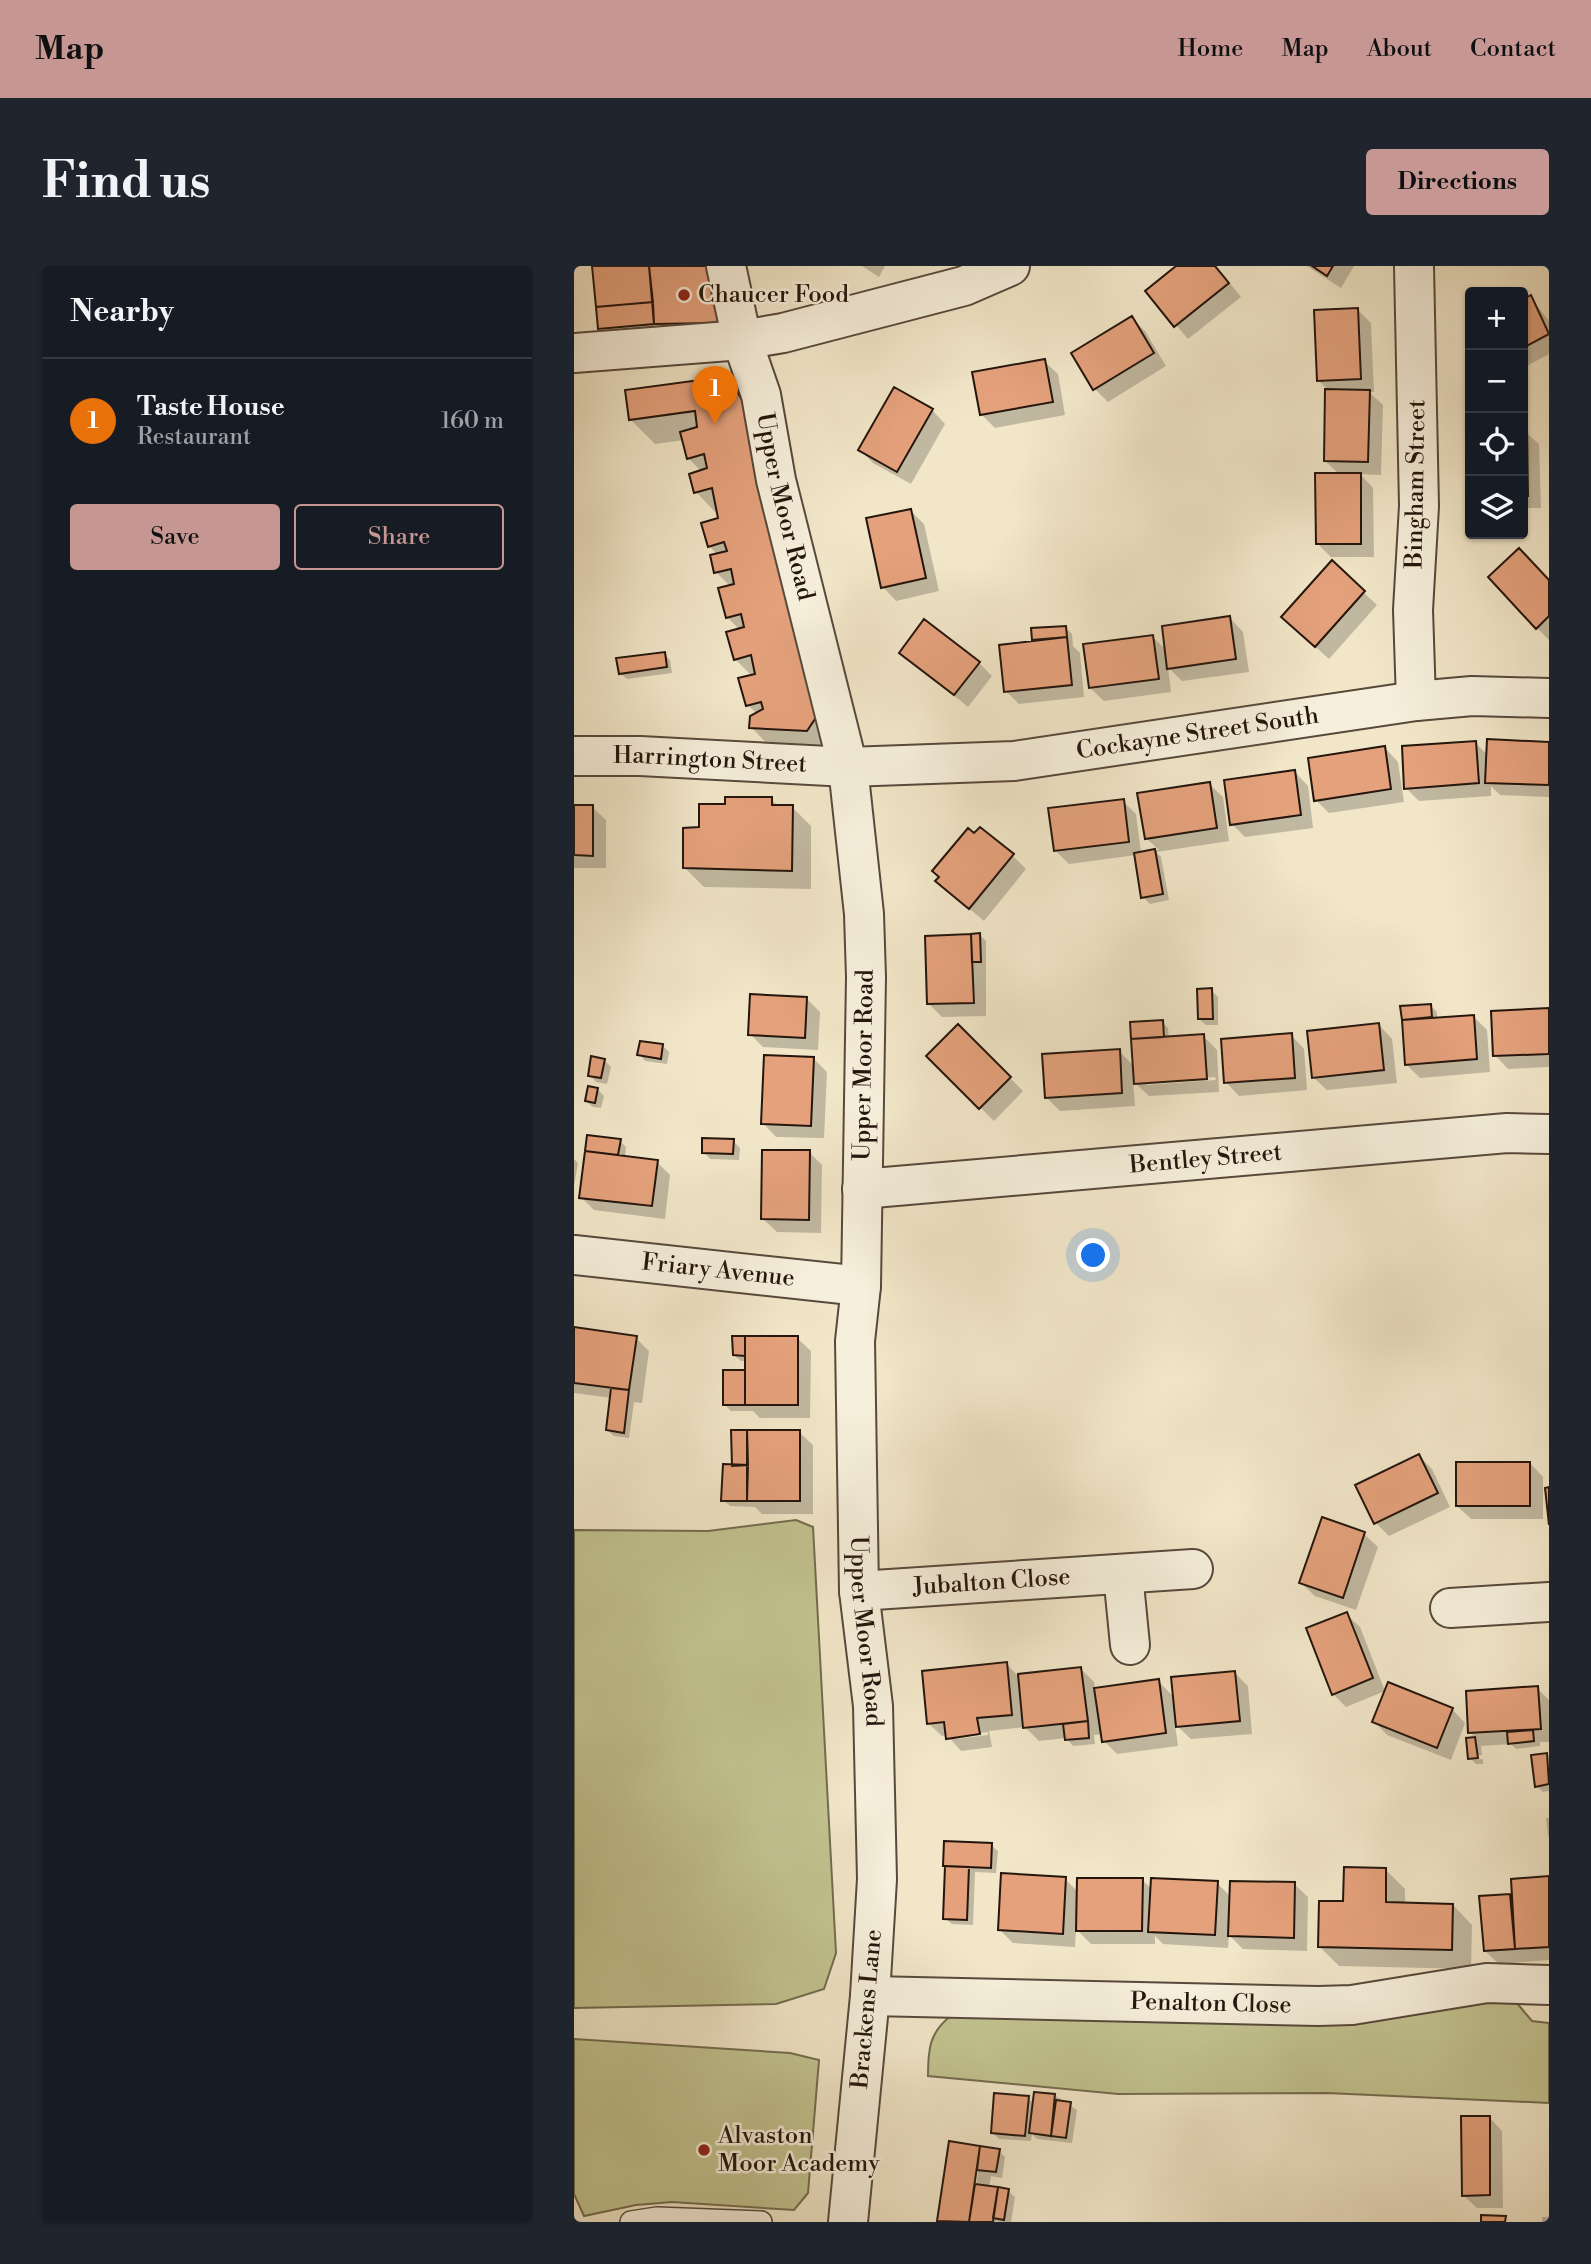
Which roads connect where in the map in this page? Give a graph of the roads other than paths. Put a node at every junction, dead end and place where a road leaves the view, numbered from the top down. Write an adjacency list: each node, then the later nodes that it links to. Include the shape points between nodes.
1 (726, 266): 4 (street, Upper Moor Road)
2 (1010, 266): 4 (street, via 964,286)
3 (1414, 266): 7 (street, Bingham Street, via 1419,506 1413,610)
4 (743, 340): 5 (street); 9 (street, Upper Moor Road, via 761,395 776,480)
5 (574, 353)
6 (1549, 698): 7 (street, Cockayne Street South, via 1472,696)
7 (1416, 701): 9 (street, Cockayne Street South, via 1014,761)
8 (574, 756): 9 (street, Harrington Street)
9 (848, 767): 11 (street, Upper Moor Road, via 860,859 866,977)
10 (1549, 1134): 11 (street, Bentley Street, via 1507,1133)
11 (862, 1189): 13 (street, Upper Moor Road)
12 (574, 1255): 13 (street, Friary Avenue)
13 (861, 1286): 16 (street, Upper Moor Road, via 855,1340)
14 (1193, 1569): 15 (street, Jubalton Close)
15 (1122, 1574): 16 (street, Jubalton Close); 19 (street)
16 (859, 1591): 20 (street, Upper Moor Road, via 873,1706)
17 (1549, 1602): 18 (street)
18 (1450, 1608)
19 (1130, 1645)
20 (877, 1879): 22 (street, Brackens Lane)
21 (1549, 1985): 22 (street, Penalton Close, via 1487,1983 1329,2006)
22 (870, 1996): 25 (street, Brackens Lane)
23 (631, 2222): 24 (lane, via 657,2218)
24 (761, 2222)
25 (848, 2222)

